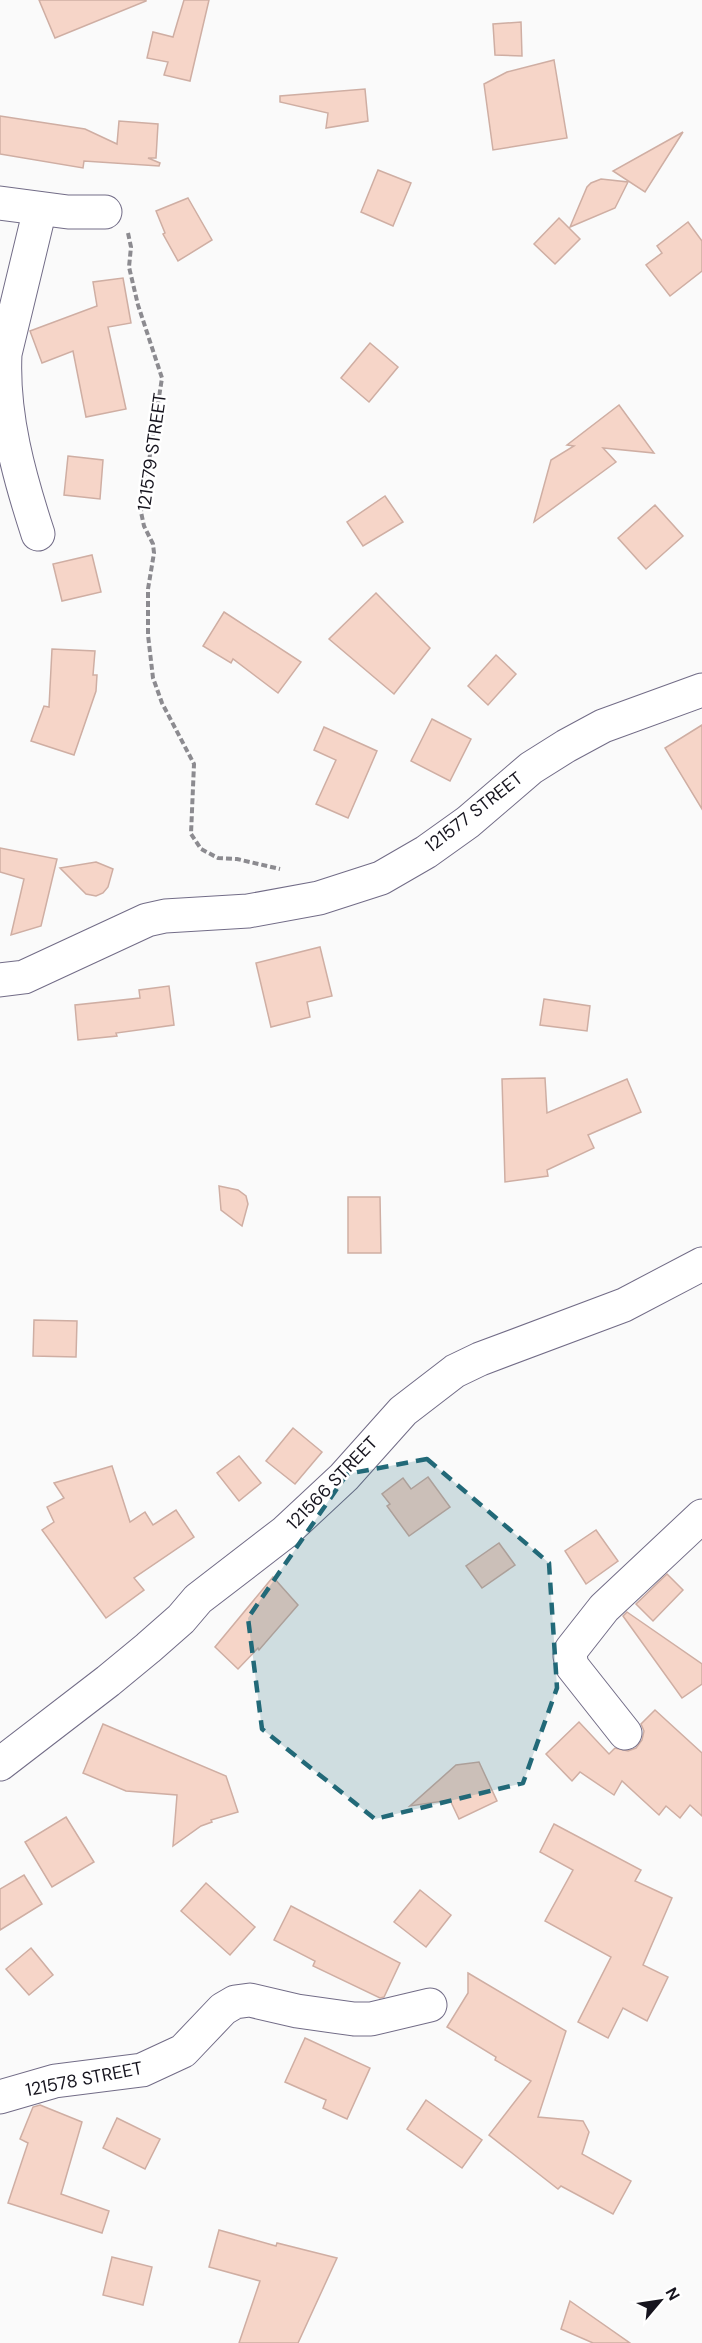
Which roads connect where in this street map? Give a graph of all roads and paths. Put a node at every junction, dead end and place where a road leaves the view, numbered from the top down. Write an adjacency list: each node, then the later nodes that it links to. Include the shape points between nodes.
1 (0, 203): 2 (street)
2 (40, 209): 3 (street); 4 (street, via 5,354 4,376 21,481)
3 (105, 212): 6 (path, 121579 STREET, via 119,214 127,229 131,247 129,267 162,378 141,512 154,553 148,589 148,635 153,678 194,764 190,834 201,849 218,858 283,870)
4 (38, 534)
5 (702, 690): 6 (street, 121577 STREET, via 603,726 566,746 531,768 468,822 400,868)
6 (319, 898): 7 (street, 121577 STREET, via 248,911 165,916 24,977)
7 (0, 980)
8 (702, 1264): 11 (street, 121566 STREET, via 624,1305 455,1371 403,1411 344,1477 285,1532 198,1599 140,1655)
9 (702, 1516): 10 (street, via 604,1608 571,1650 572,1666)
10 (625, 1732)
11 (0, 1764)
12 (430, 2005): 13 (street, 121578 STREET, via 371,2019 354,2019 250,2000 235,2002 183,2050 142,2070 55,2081)
13 (0, 2097)

